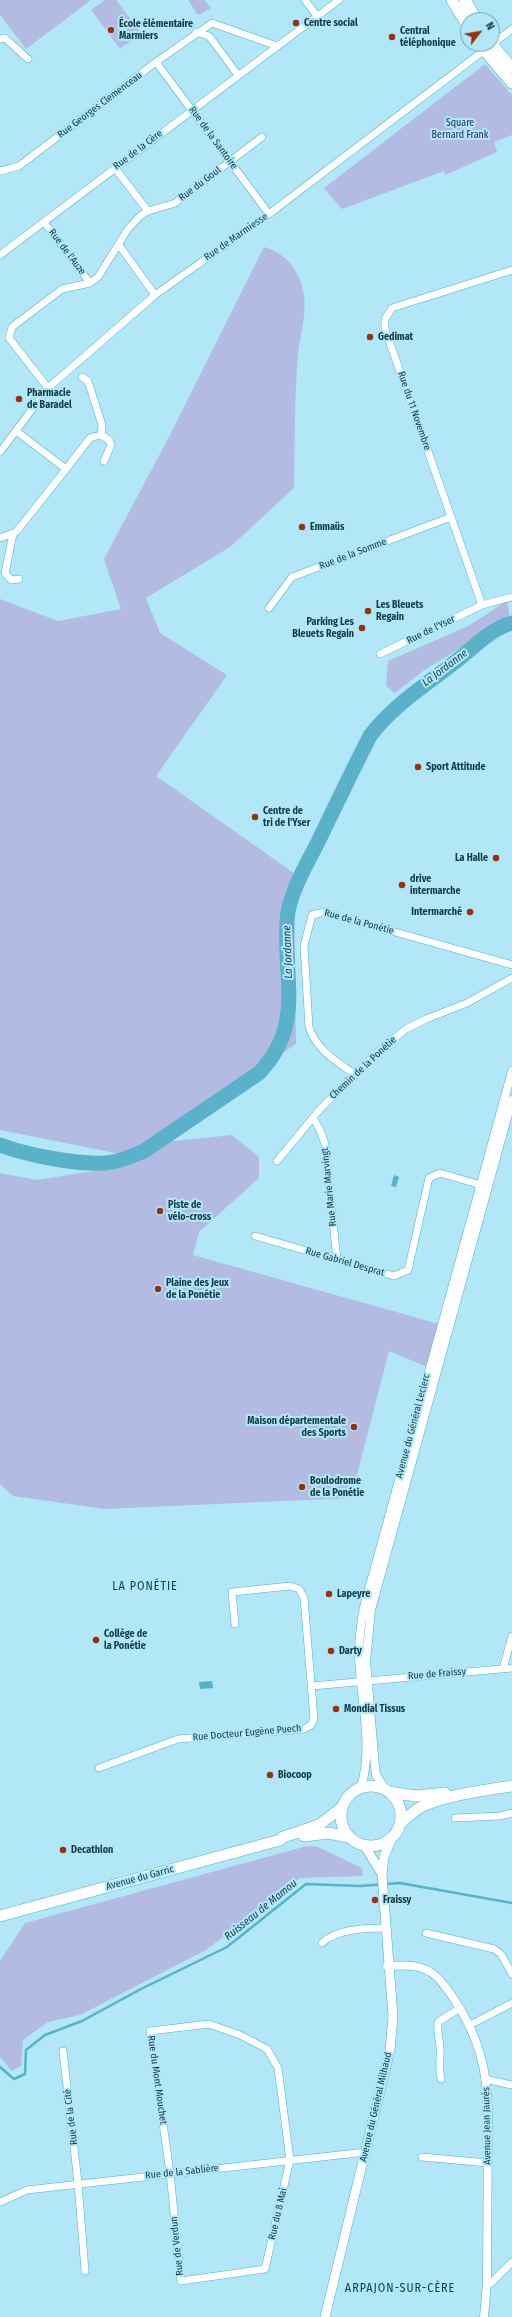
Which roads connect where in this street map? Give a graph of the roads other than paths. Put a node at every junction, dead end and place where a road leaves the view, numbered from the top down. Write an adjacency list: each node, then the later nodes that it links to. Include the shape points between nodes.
1 (305, 0): 7 (street)
2 (339, 0): 7 (street, Rue de la Cère)
3 (452, 0): 6 (main road)
4 (465, 0): 5 (main road)
5 (472, 12)
6 (460, 13)
7 (317, 16): 12 (street, Rue de la Cère)
8 (512, 29): 10 (street, Rue de Marmiesse)
9 (196, 32): 12 (street, Rue Georges Clemenceau, via 212,23); 17 (street, Rue Georges Clemenceau); 19 (street, via 210,36)
10 (500, 37)
11 (0, 40): 16 (street, via 5,38)
12 (277, 46): 19 (street, Rue de la Cère)
13 (479, 52): 27 (street, Rue de Marmiesse)
14 (491, 52): 20 (main road)
15 (494, 52): 18 (main road)
16 (28, 59)
17 (156, 62): 21 (street, Rue de la Santoire); 25 (street, Rue Georges Clemenceau, via 19,166)
18 (512, 68)
19 (238, 75): 21 (street, Rue de la Cère)
20 (512, 83)
21 (192, 110): 23 (street, Rue de la Santoire); 24 (street, Rue de la Cère)
22 (262, 137): 23 (street, Rue du Goul)
23 (230, 161): 26 (street, Rue du Goul, via 175,203); 27 (street, Rue de la Santoire)
24 (115, 168): 26 (street); 28 (street, Rue de la Cère)
25 (0, 171)
26 (148, 211): 29 (street, via 128,229)
27 (269, 214): 33 (street, Rue de Marmiesse)
28 (44, 222): 30 (street, Rue de la Cère); 32 (street, Rue de l'Auze)
29 (119, 245): 32 (street, via 98,276); 33 (street)
30 (0, 255)
31 (512, 270): 41 (street, Rue du 11 Novembre, via 392,308 385,320 385,329)
32 (90, 283): 35 (street, via 62,289 12,327 9,338)
33 (155, 295): 35 (street, Rue de Marmiesse)
34 (82, 377): 37 (street, via 88,381 102,424)
35 (48, 388): 36 (street, Rue de Marmiesse)
36 (16, 431): 38 (street, Rue de Marmiesse); 40 (street)
37 (101, 436): 39 (street, via 110,440 111,445); 40 (street, via 90,438)
38 (0, 452)
39 (104, 461)
40 (66, 469): 42 (street)
41 (451, 517): 46 (street, Rue du 11 Novembre); 47 (street, Rue de la Somme, via 292,577)
42 (13, 534): 43 (street); 44 (street, via 5,573 11,580)
43 (0, 538)
44 (19, 580)
45 (512, 597): 46 (street)
46 (482, 605): 48 (street, Rue de l'Yser)
47 (269, 608)
48 (380, 654)
49 (512, 965): 52 (street, Rue de la Ponétie, via 324,912 312,915 304,946 309,1027 313,1039 323,1052)
50 (512, 978): 52 (street, Chemin de la Ponétie, via 467,1003 406,1029 381,1049)
51 (512, 1070): 56 (street, Avenue du Général Leclerc)
52 (356, 1075): 54 (street, Chemin de la Ponétie)
53 (512, 1100): 63 (street, Avenue du Général Leclerc, via 371,1610)
54 (313, 1118): 55 (street, Chemin de la Ponétie); 58 (street, Rue Marie Marvingt, via 325,1144)
55 (277, 1162)
56 (481, 1185): 58 (street, Rue Gabriel Desprat, via 440,1173 429,1178 408,1270 394,1276); 63 (street, Avenue du Général Leclerc, via 369,1586 360,1629 359,1656)
57 (255, 1236): 58 (street, Rue Gabriel Desprat)
58 (337, 1260)
59 (235, 1624): 64 (street, Rue Docteur Eugène Puech, via 232,1592 290,1586 299,1589 304,1598)
60 (512, 1636): 62 (street)
61 (512, 1668): 62 (street, Rue de Fraissy)
62 (503, 1669): 63 (street, Rue de Fraissy)
63 (365, 1680): 64 (street); 67 (street, Avenue du Général Leclerc, via 366,1766); 68 (street, Avenue du Général Leclerc, via 374,1767 376,1775)
64 (312, 1686): 65 (street, Rue Docteur Eugène Puech, via 314,1719 304,1729 178,1739)
65 (99, 1768)
66 (512, 1786): 69 (main road)
67 (361, 1787): 68 (main road, via 376,1786); 70 (main road, via 347,1797)
68 (388, 1791): 69 (main road, via 424,1796); 73 (main road, via 399,1806)
69 (477, 1791): 73 (main road, via 417,1809)
70 (341, 1808): 74 (main road, via 341,1820); 76 (main road, Avenue du Garric, via 319,1825)
71 (512, 1813): 72 (street)
72 (455, 1818)
73 (400, 1824): 75 (main road)
74 (349, 1837): 76 (main road, Avenue du Garric, via 322,1834); 77 (main road)
75 (392, 1837): 77 (main road, via 379,1844); 78 (main road, Avenue du Général Milhaud, via 384,1857)
76 (280, 1840): 79 (main road, Avenue du Garric)
77 (364, 1845): 78 (main road)
78 (382, 1874): 80 (main road, Avenue du Général Milhaud)
79 (0, 1916)
80 (385, 1928): 82 (street, via 330,1935); 83 (main road, Avenue du Général Milhaud)
81 (426, 1933): 84 (street, via 494,1949 502,1954)
82 (322, 1943)
83 (387, 1966): 86 (street, Avenue Jean Jaurès, via 407,1966 432,1973); 92 (main road, Avenue du Général Milhaud, via 392,2016 390,2050)
84 (512, 1974)
85 (512, 2003): 87 (street)
86 (460, 2008): 87 (street, Avenue Jean Jaurès); 89 (street, via 438,2022 438,2067)
87 (470, 2025): 90 (street, Avenue Jean Jaurès)
88 (63, 2051): 97 (street, Rue de la Cité)
89 (441, 2079)
90 (486, 2079): 91 (street); 95 (street, Avenue Jean Jaurès)
91 (512, 2085)
92 (366, 2152): 94 (street, Rue de la Sablière); 103 (main road, Avenue du Général Milhaud)
93 (422, 2157): 95 (street)
94 (290, 2160): 96 (street, Rue de la Sablière); 96 (street, Rue du Mont Mouchet, via 278,2068 267,2049 240,2035 209,2024 150,2031); 100 (street, Rue du 8 Mai)
95 (488, 2163): 102 (street, Avenue Jean Jaurès)
96 (170, 2173): 97 (street, Rue de la Sablière); 100 (street, Rue de Verdun, via 181,2281)
97 (78, 2183): 98 (street, Rue de la Sablière, via 27,2190); 101 (street)
98 (0, 2202)
99 (512, 2262): 102 (street, via 491,2283)
100 (265, 2269)
101 (85, 2271)
102 (487, 2283): 104 (street, Avenue Jean Jaurès)
103 (326, 2317)
104 (484, 2317)

